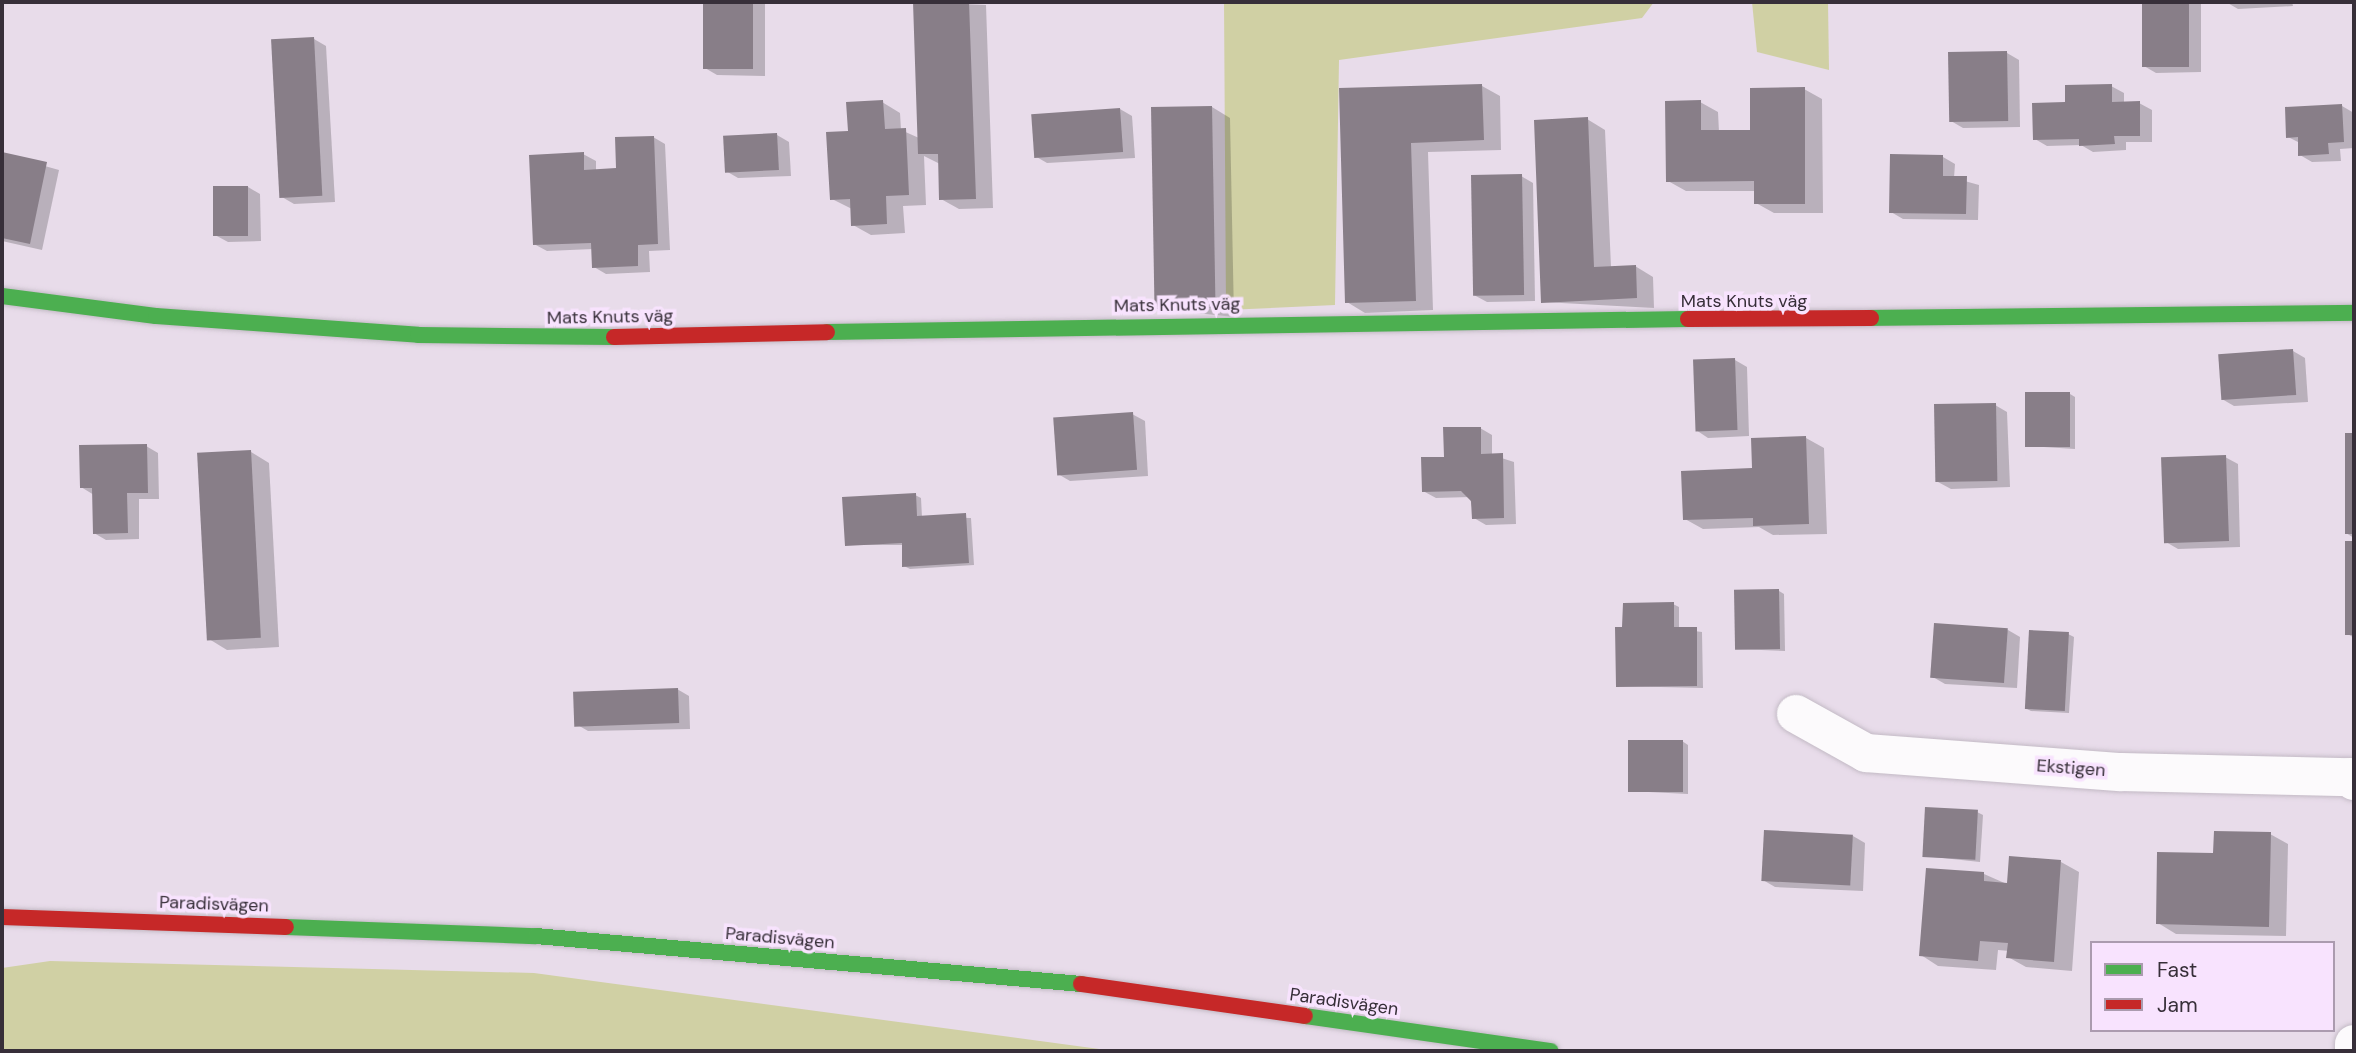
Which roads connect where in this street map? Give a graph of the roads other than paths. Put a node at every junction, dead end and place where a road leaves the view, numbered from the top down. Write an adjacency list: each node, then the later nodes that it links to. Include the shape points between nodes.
1 (2, 296): 2 (street, Mats Knuts väg, via 156,316 404,334 577,338 1151,324)
2 (2354, 313)
3 (1796, 714): 4 (street, Ekstigen, via 1866,753 2121,772 2350,777)
4 (2354, 781)
5 (2, 917): 7 (street, Paradisvägen, via 536,936 1074,983)
6 (2354, 1044): 8 (street)
7 (1551, 1051)
8 (2354, 1051)

